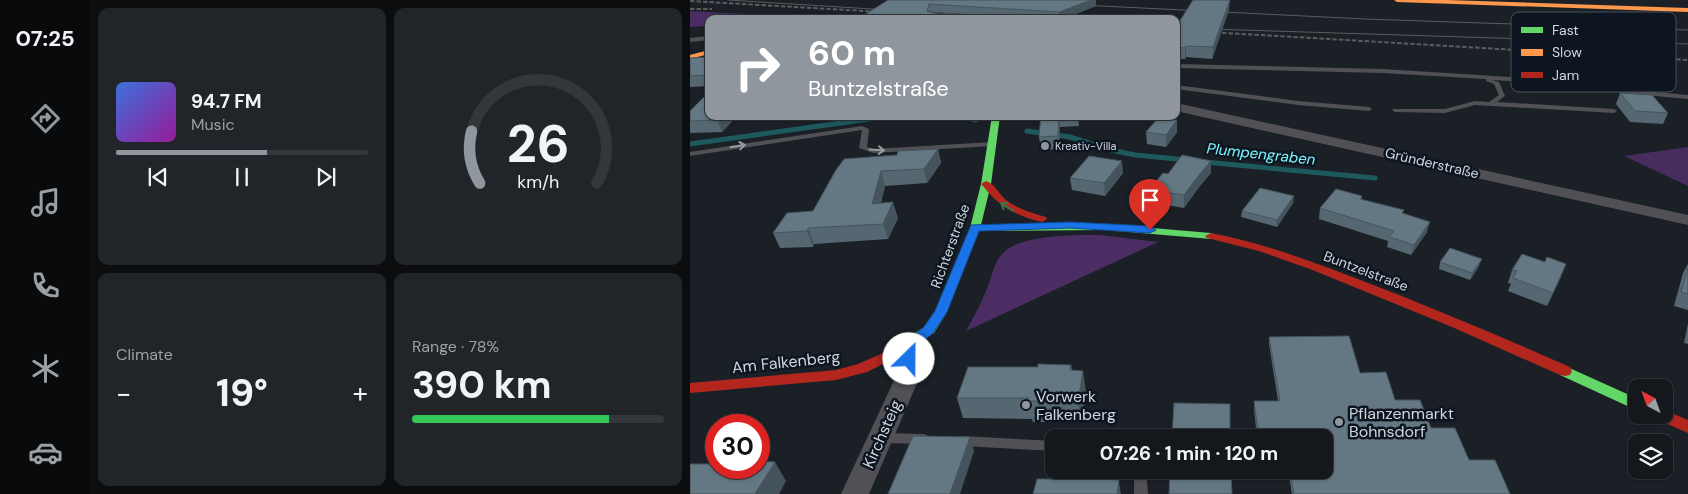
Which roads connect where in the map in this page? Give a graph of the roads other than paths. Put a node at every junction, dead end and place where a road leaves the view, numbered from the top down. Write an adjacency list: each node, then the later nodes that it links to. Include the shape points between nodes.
1 (1397, 0): 2 (street)
2 (1688, 10)
3 (705, 38): 4 (lane)
4 (690, 40)
5 (705, 53): 6 (street)
6 (690, 58)
7 (1180, 66): 8 (lane)
8 (1478, 77): 9 (lane); 13 (lane, via 1497,83 1500,89 1502,96)
9 (1511, 79)
10 (1180, 87): 15 (lane, via 1298,103)
11 (1633, 92): 12 (lane)
12 (1688, 97)
13 (1490, 104): 16 (lane, via 1475,103 1445,111); 17 (lane)
14 (1180, 107): 22 (street, Gründerstraße)
15 (1369, 108)
16 (1395, 110)
17 (1614, 111)
18 (996, 120): 19 (street, Richterstraße)
19 (993, 144): 20 (lane, one-way to 19, via 862,128 866,129 863,148 873,151); 21 (street, Richterstraße)
20 (690, 154)
21 (986, 184): 23 (street, Buntzelstraße, one-way to 21, via 1023,216 995,199); 24 (street, Richterstraße)
22 (1688, 220)
23 (1070, 225): 24 (street, Buntzelstraße); 27 (street, Buntzelstraße, via 1133,228 1227,239 1271,251 1379,291)
24 (975, 228): 25 (street, Richterstraße, via 941,312 929,330)
25 (910, 344): 26 (street, Am Falkenberg, via 862,368 836,375); 30 (street, Kirchsteig, via 909,374)
26 (690, 388)
27 (1628, 400)
28 (1673, 420): 29 (street)
29 (1688, 427)
30 (882, 438): 31 (lane); 33 (street, Kirchsteig)
31 (1045, 446)
32 (1140, 479): 34 (lane)
33 (855, 494)
34 (1141, 494)

